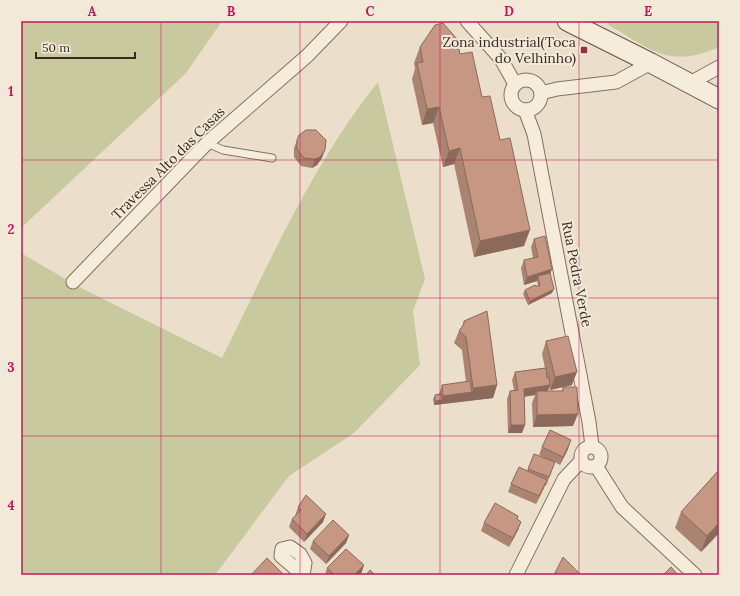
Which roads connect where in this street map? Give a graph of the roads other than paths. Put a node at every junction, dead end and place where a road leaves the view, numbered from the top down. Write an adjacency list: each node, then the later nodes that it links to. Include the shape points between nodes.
1 (341, 21): 11 (street, Travessa Alto das Casas, via 307,56)
2 (467, 21): 7 (street, via 501,60)
3 (567, 21): 4 (main road)
4 (652, 63): 6 (main road); 8 (street, via 616,82)
5 (719, 67): 6 (street)
6 (690, 83): 9 (main road)
7 (515, 84): 8 (street, via 524,80 533,82); 10 (street, via 511,92 512,102)
8 (541, 93): 10 (street, via 535,107)
9 (719, 99)
10 (525, 110): 14 (street, Rua Pedra Verde, via 534,134)
11 (207, 143): 12 (lane, via 222,150); 13 (street, Travessa Alto das Casas)
12 (272, 158)
13 (73, 282)
14 (592, 446): 15 (street, via 584,449); 16 (street, via 601,454)
15 (581, 461): 16 (street, via 588,466); 17 (street, via 564,479)
16 (596, 466): 18 (street, via 622,507)
17 (517, 572)
18 (695, 575)

